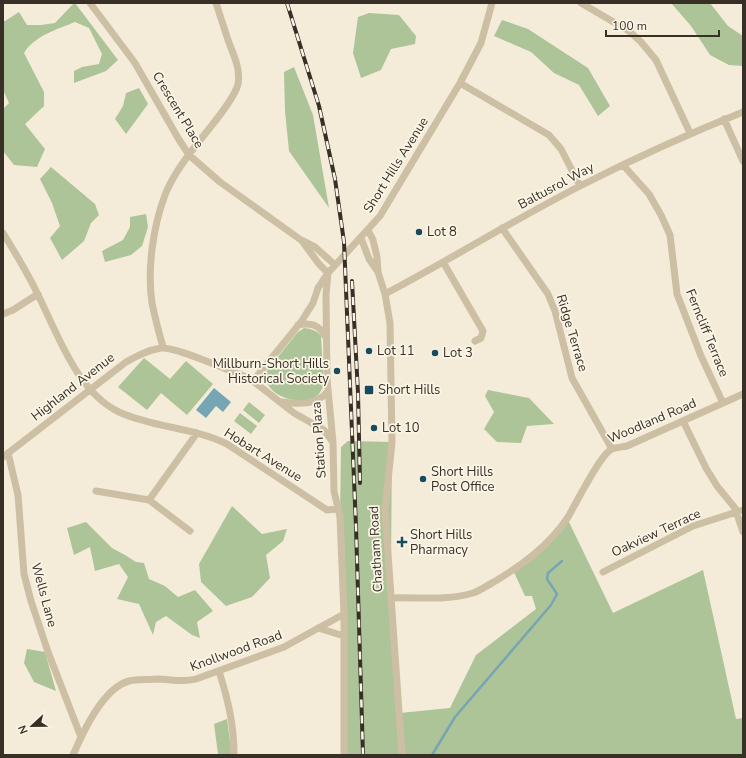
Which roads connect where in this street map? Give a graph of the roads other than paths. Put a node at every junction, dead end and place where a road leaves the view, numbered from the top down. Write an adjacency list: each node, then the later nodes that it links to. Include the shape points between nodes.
1 (90, 3): 11 (street, Crescent Place, via 136,63)
2 (216, 3): 11 (street, via 237,63 238,84 230,101)
3 (492, 3): 7 (street, Short Hills Avenue, via 481,43)
4 (581, 3): 6 (street)
5 (597, 3): 6 (street)
6 (595, 11): 10 (street, via 629,31 656,60)
7 (460, 83): 14 (street, via 549,135 561,149); 16 (street, Short Hills Avenue, via 380,216)
8 (743, 112): 9 (street, Baltusrol Way)
9 (724, 119): 10 (street, Baltusrol Way); 12 (street)
10 (690, 133): 13 (street, Baltusrol Way)
11 (189, 154): 19 (street, Crescent Place, via 220,182); 30 (street, via 166,194 160,210 150,262 152,302)
12 (743, 162)
13 (623, 165): 14 (street, Baltusrol Way); 36 (street, Ferncliff Terrace, via 649,194 670,235 677,294)
14 (580, 186): 15 (street, Baltusrol Way)
15 (502, 228): 20 (street, Baltusrol Way); 40 (street, Ridge Terrace, via 548,294 555,311 572,378)
16 (368, 230): 18 (street, Short Hills Avenue); 22 (street, Chatham Road, via 373,240)
17 (3, 233): 24 (street, Hobart Avenue)
18 (361, 238): 21 (street, Short Hills Avenue); 22 (street, Chatham Road, via 369,259)
19 (301, 240): 21 (street, Crescent Place, via 315,247); 23 (street, Crescent Place)
20 (443, 262): 25 (street, Baltusrol Way); 29 (street, via 483,331 481,338)
21 (335, 265): 23 (street, Short Hills Avenue)
22 (378, 272): 25 (street, Chatham Road)
23 (328, 273): 27 (street, Short Hills Avenue); 28 (street, Station Plaza)
24 (38, 294): 26 (street); 32 (street, Hobart Avenue, via 78,373)
25 (385, 294): 49 (street, Chatham Road, via 390,323 392,442 385,510)
26 (3, 314)
27 (298, 325): 28 (street, via 314,324); 31 (street, Short Hills Avenue)
28 (326, 336): 33 (street, Station Plaza)
29 (475, 341)
30 (163, 347): 31 (street, via 178,350); 32 (street, Highland Avenue, via 146,351 126,362)
31 (253, 381): 35 (street, via 273,398)
32 (90, 388): 38 (street, Hobart Avenue, via 101,400 120,412 137,419); 41 (street, Highland Avenue)
33 (328, 391): 35 (street, via 312,403); 39 (street, Station Plaza)
34 (743, 394): 36 (street, Woodland Road)
35 (282, 402): 39 (street, via 294,413 324,430)
36 (723, 403): 37 (street, Woodland Road)
37 (682, 421): 40 (street, Woodland Road, via 627,446); 45 (street, via 717,486)
38 (198, 433): 43 (street); 44 (street, Hobart Avenue, via 227,444 327,510)
39 (333, 442): 44 (street, Station Plaza)
40 (612, 449): 49 (street, Woodland Road, via 600,462 567,518 531,558 474,592 450,598)
41 (5, 455): 54 (street, Wells Lane, via 18,495 24,574 31,601)
42 (96, 491): 43 (street)
43 (149, 500): 46 (street)
44 (337, 509): 50 (street, via 340,517)
45 (740, 511): 47 (street); 48 (street, Oakview Terrace, via 693,526)
46 (190, 531)
47 (743, 532)
48 (603, 572)
49 (391, 598): 58 (street, Chatham Road)
50 (344, 614): 51 (street, Knollwood Road); 52 (street)
51 (318, 628): 52 (street); 53 (street, Knollwood Road, via 284,647)
52 (344, 636): 57 (street)
53 (219, 671): 54 (street, Knollwood Road, via 186,682 168,679 130,681 120,685 98,707); 56 (street, via 230,707)
54 (81, 737): 55 (street, Knollwood Road)
55 (73, 755)
56 (234, 755)
57 (344, 755)
58 (402, 755)

